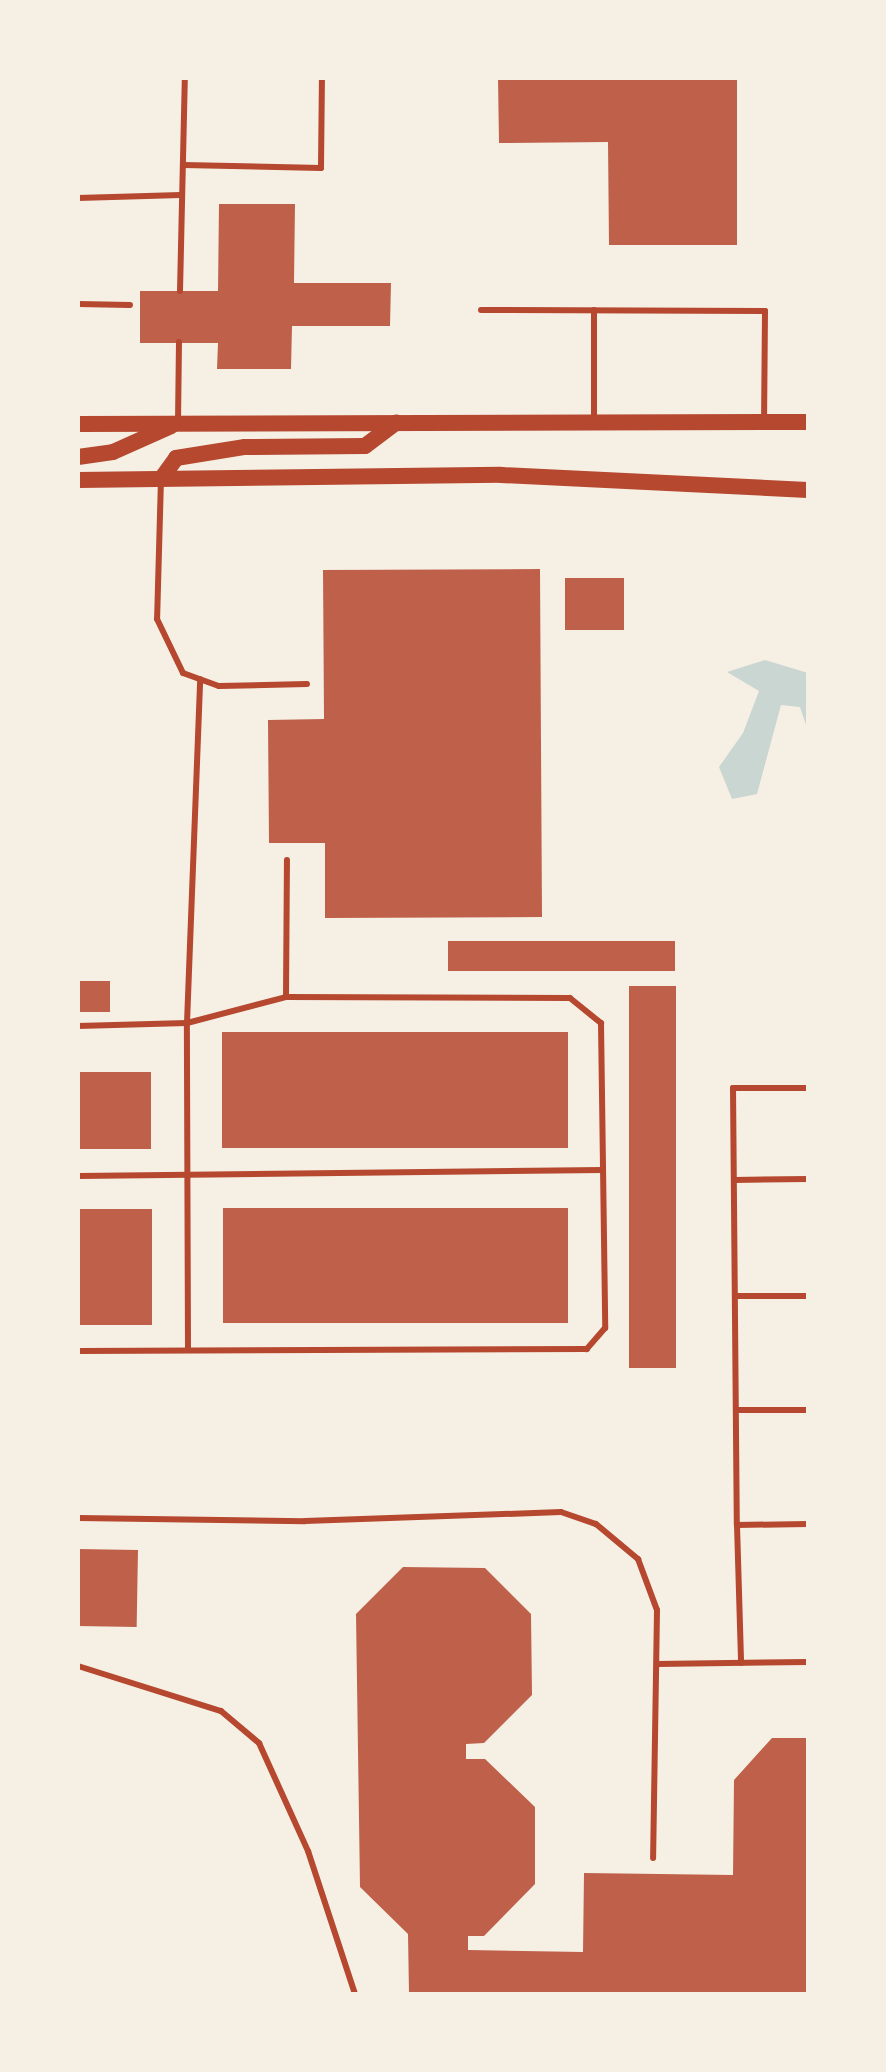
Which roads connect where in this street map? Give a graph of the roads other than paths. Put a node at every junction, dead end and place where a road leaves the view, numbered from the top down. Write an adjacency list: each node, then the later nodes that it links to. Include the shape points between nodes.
1 (185, 78): 3 (lane)
2 (322, 78): 3 (lane, via 321,168)
3 (183, 165): 4 (lane)
4 (181, 195): 5 (lane); 6 (lane)
5 (78, 198)
6 (180, 291)
7 (78, 304): 8 (lane)
8 (130, 305)
9 (481, 310): 10 (lane)
10 (594, 310): 12 (lane); 13 (lane, via 765,311)
11 (179, 342): 15 (lane)
12 (594, 422): 13 (main road); 16 (main road)
13 (764, 422): 14 (main road)
14 (808, 422)
15 (178, 423): 16 (main road); 17 (main road); 18 (main road, via 113,452)
16 (396, 423): 19 (main road, via 365,446 245,447 176,458)
17 (78, 424)
18 (78, 457)
19 (161, 479): 20 (main road); 21 (main road, via 501,475); 22 (lane, via 157,619 183,673)
20 (78, 480)
21 (808, 490)
22 (200, 679): 23 (lane, via 219,686); 26 (lane)
23 (307, 684)
24 (287, 860): 25 (lane)
25 (286, 997): 26 (lane); 29 (lane, via 570,998 601,1023)
26 (187, 1023): 27 (lane); 31 (lane)
27 (78, 1026)
28 (808, 1088): 33 (lane, via 733,1088)
29 (603, 1170): 31 (lane); 36 (lane, via 605,1328 587,1349)
30 (78, 1176): 31 (lane)
31 (188, 1176): 36 (lane)
32 (808, 1179): 33 (lane)
33 (734, 1180): 34 (lane)
34 (736, 1296): 35 (lane); 38 (lane)
35 (808, 1296)
36 (188, 1350): 37 (lane)
37 (78, 1351)
38 (737, 1410): 39 (lane); 42 (lane)
39 (808, 1410)
40 (78, 1518): 45 (lane, via 305,1521 561,1512 596,1524 638,1559 657,1610)
41 (808, 1524): 42 (lane)
42 (737, 1525): 44 (lane)
43 (808, 1662): 44 (lane)
44 (741, 1663): 45 (lane)
45 (657, 1664): 47 (lane)
46 (78, 1666): 48 (lane, via 221,1711 259,1743 308,1851)
47 (653, 1858)
48 (355, 1994)

